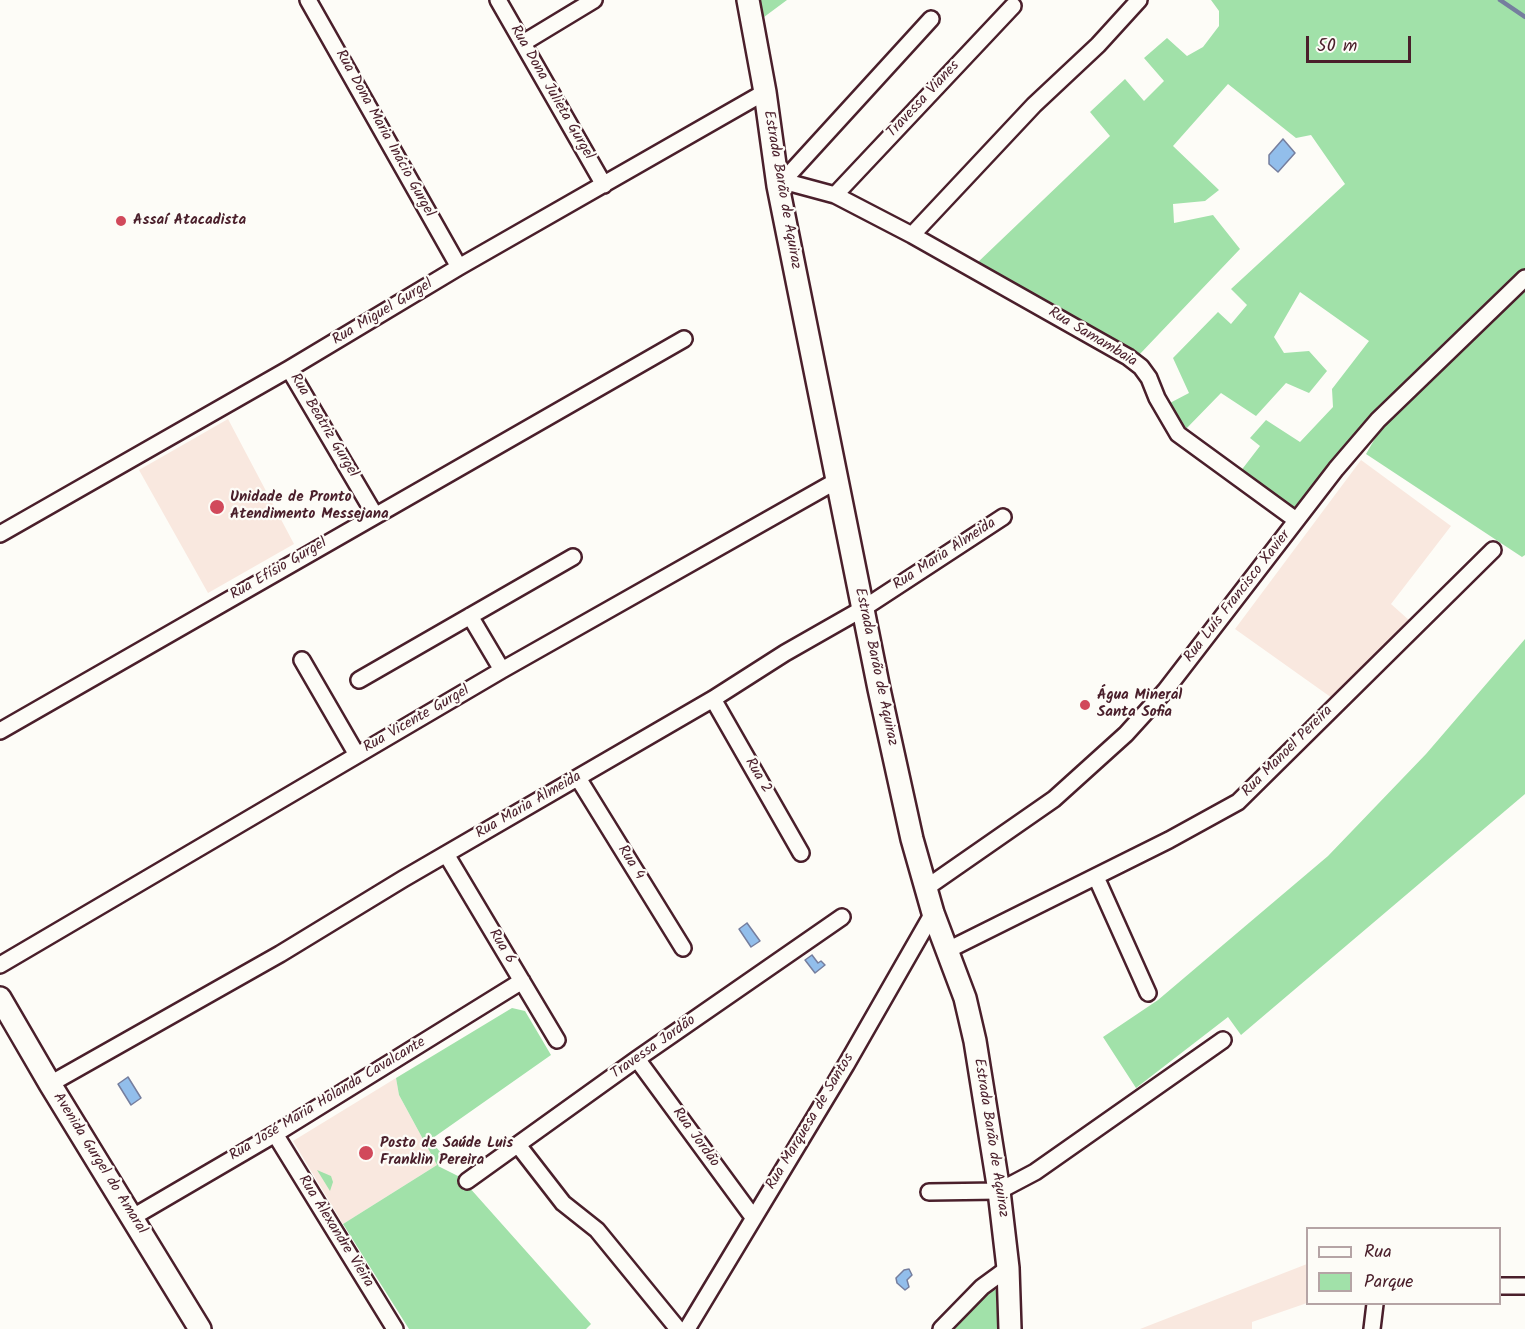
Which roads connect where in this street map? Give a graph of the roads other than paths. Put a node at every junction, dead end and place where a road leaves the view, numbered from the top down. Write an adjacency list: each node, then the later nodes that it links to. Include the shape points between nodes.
1 (308, 0): 14 (street, Rua Dona Maria Inácio Gurgel)
2 (498, 0): 8 (street, Rua Dona Julieta Gurgel)
3 (594, 0): 8 (street)
4 (748, 0): 9 (street, Estrada Barão de Aquiraz)
5 (1139, 0): 13 (street)
6 (1013, 6): 12 (street, Travessa Vianes)
7 (931, 19): 10 (street)
8 (523, 43): 11 (street, Rua Dona Julieta Gurgel)
9 (765, 92): 10 (street, Estrada Barão de Aquiraz); 11 (street, Rua Miguel Gurgel)
10 (780, 183): 12 (street, Rua Samambaia); 18 (street, Estrada Barão de Aquiraz)
11 (604, 185): 14 (street, Rua Miguel Gurgel)
12 (835, 195): 13 (street, Rua Samambaia)
13 (912, 235): 21 (street, Rua Samambaia, via 1128,357 1149,378 1178,434)
14 (459, 267): 17 (street, Rua Miguel Gurgel)
15 (1525, 278): 21 (street, Rua Luís Francisco Xavier, via 1378,420)
16 (684, 339): 19 (street, Rua Efísio Gurgel)
17 (289, 369): 19 (street, Rua Beatriz Gurgel); 22 (street, Rua Miguel Gurgel)
18 (838, 480): 25 (street, Estrada Barão de Aquiraz); 28 (street, Rua Vicente Gurgel)
19 (375, 515): 31 (street, Rua Efísio Gurgel)
20 (1003, 517): 25 (street, Rua Maria Almeida)
21 (1296, 520): 37 (street, Rua Luís Francisco Xavier, via 1165,691 1118,742 1054,799)
22 (0, 534)
23 (1493, 550): 36 (street, Rua Manoel Pereira, via 1238,802)
24 (573, 557): 26 (street)
25 (864, 608): 30 (street, Rua Maria Almeida); 37 (street, Estrada Barão de Aquiraz)
26 (470, 616): 28 (street); 29 (street)
27 (302, 660): 32 (street)
28 (502, 670): 32 (street, Rua Vicente Gurgel)
29 (359, 680)
30 (712, 699): 33 (street, Rua Maria Almeida); 34 (street, Rua 2)
31 (0, 731)
32 (357, 755): 42 (street, Rua Vicente Gurgel)
33 (578, 778): 35 (street, Rua Maria Almeida); 40 (street, Rua 4)
34 (801, 853)
35 (446, 854): 43 (street, Rua 6); 49 (street, Rua Maria Almeida, via 280,954)
36 (1096, 877): 41 (street, Rua Manoel Pereira); 44 (street)
37 (926, 888): 38 (street, Estrada Barão de Aquiraz)
38 (933, 914): 41 (street, Estrada Barão de Aquiraz); 56 (street, Rua Marquesa de Santos)
39 (842, 917): 48 (street, Travessa Jordão)
40 (683, 948)
41 (948, 950): 53 (street, Estrada Barão de Aquiraz, via 975,1041)
42 (0, 965)
43 (522, 981): 46 (street, Rua 6); 50 (street, Rua José Maria Holanda Cavalcante)
44 (1148, 993)
45 (0, 998): 49 (street, Avenida Gurgel do Amaral)
46 (557, 1040)
47 (1223, 1040): 53 (street, via 1035,1172)
48 (637, 1059): 51 (street, Travessa Jordão); 56 (street, Rua Jordão)
49 (50, 1084): 55 (street, Avenida Gurgel do Amaral)
50 (275, 1134): 55 (street, Rua José Maria Holanda Cavalcante); 62 (street, Rua Alexandre Vieira)
51 (518, 1145): 52 (street, Travessa Jordão); 63 (street, via 563,1203 597,1230)
52 (467, 1181)
53 (999, 1191): 54 (street); 57 (street, Estrada Barão de Aquiraz)
54 (928, 1192)
55 (132, 1217): 61 (street, Avenida Gurgel do Amaral)
56 (753, 1217): 64 (street, Rua Marquesa de Santos)
57 (1008, 1268): 65 (street, via 982,1287); 66 (street, Estrada Barão de Aquiraz)
58 (1501, 1286): 59 (street)
59 (1525, 1286)
60 (1375, 1305): 67 (street)
61 (200, 1329)
62 (395, 1329)
63 (678, 1329)
64 (687, 1329)
65 (941, 1329)
66 (1010, 1329)
67 (1372, 1329)

